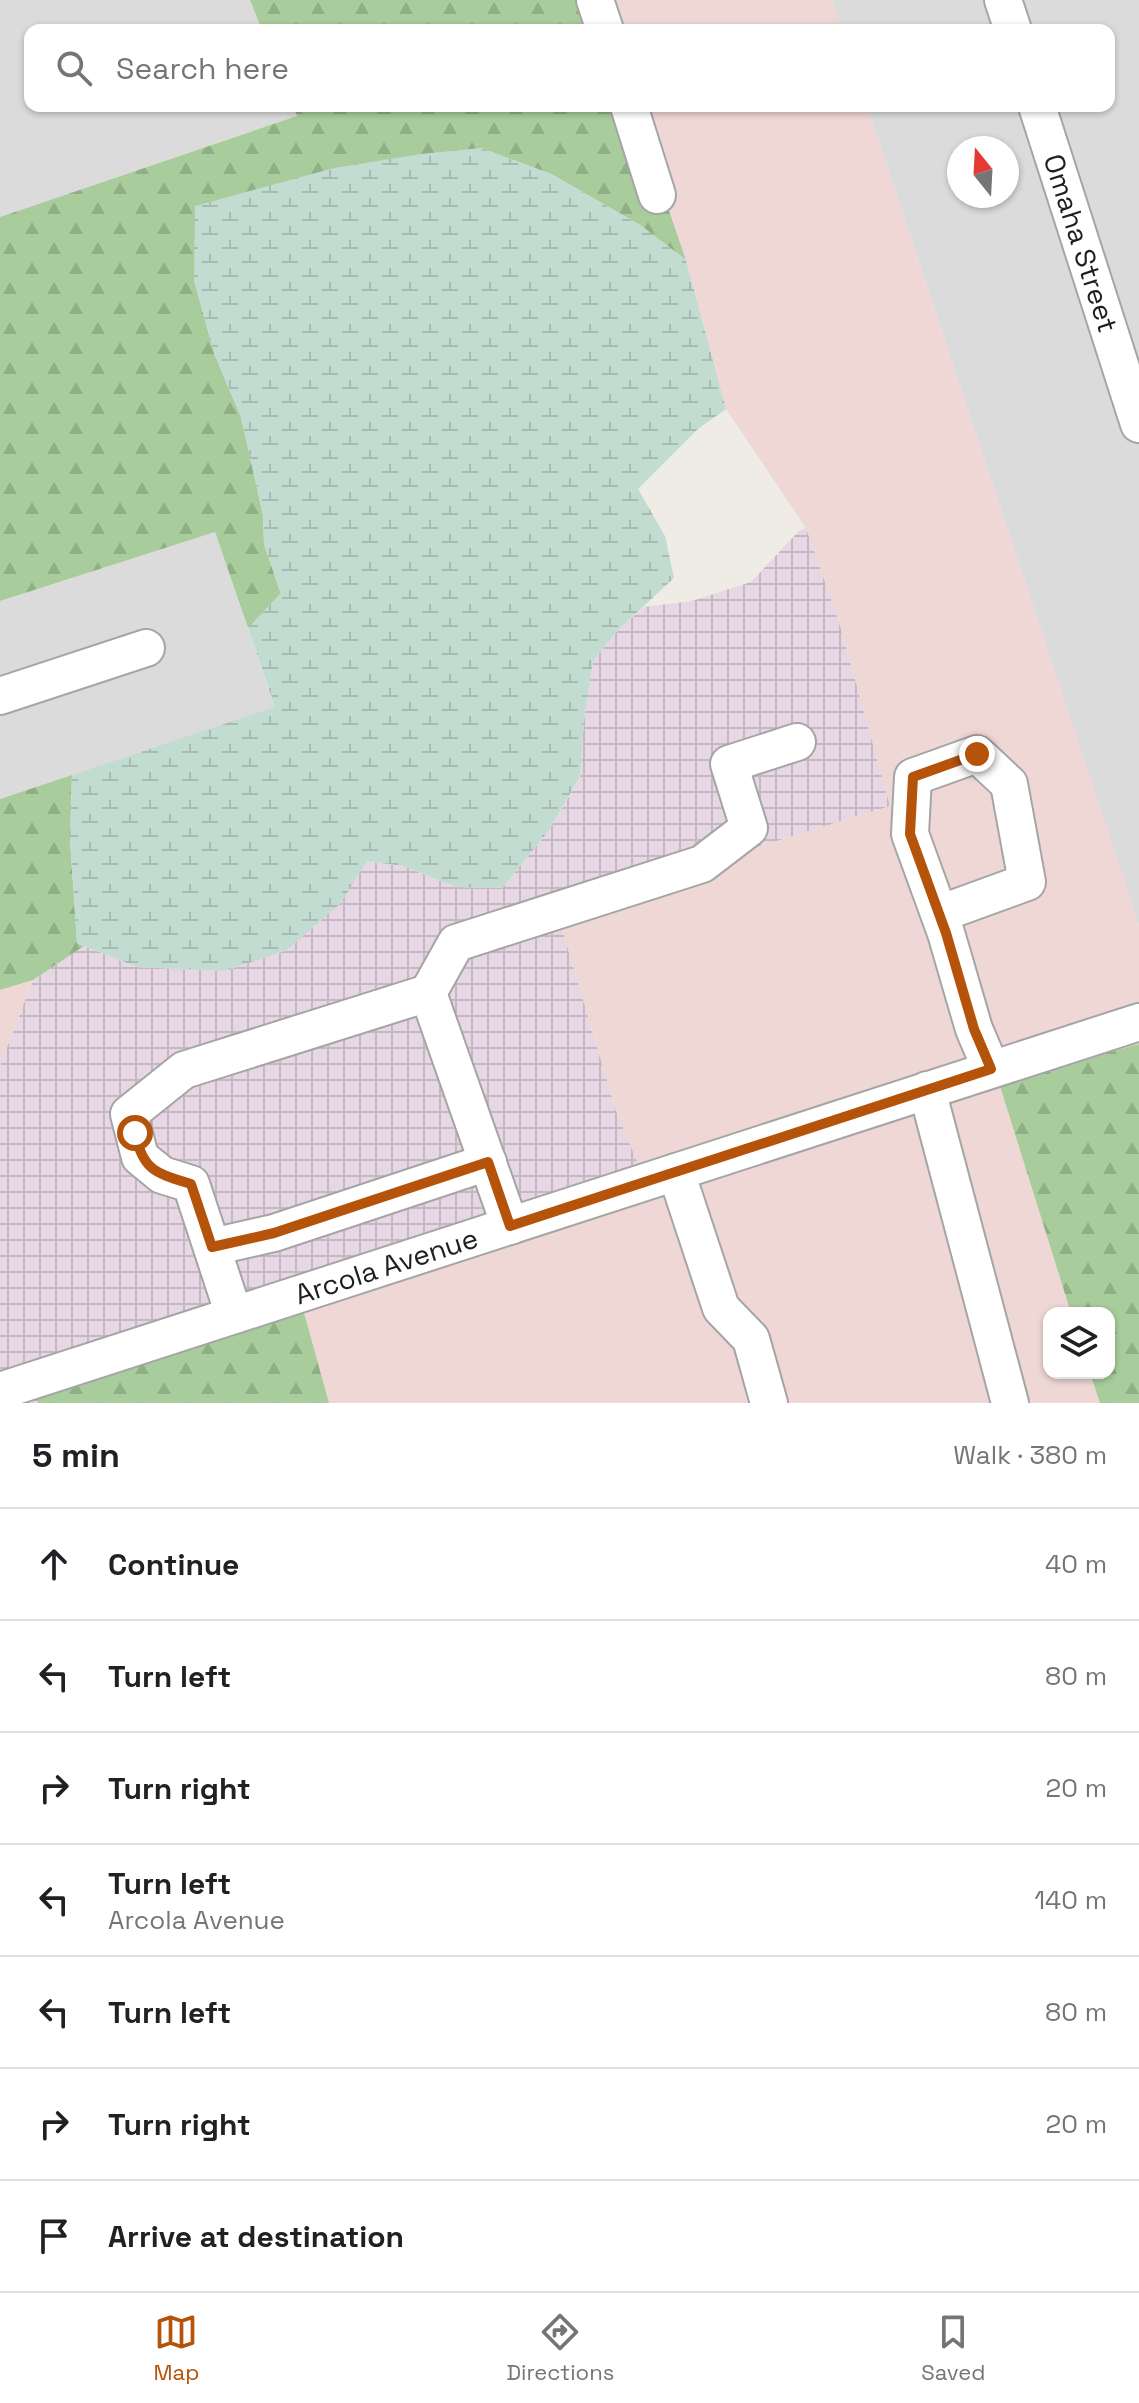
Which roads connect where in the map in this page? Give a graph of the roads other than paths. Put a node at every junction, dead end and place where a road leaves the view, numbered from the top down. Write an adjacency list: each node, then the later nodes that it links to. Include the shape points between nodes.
1 (595, 0): 3 (street)
2 (1003, 0): 4 (street)
3 (603, 24)
4 (1011, 24)
5 (631, 112): 7 (street)
6 (1039, 112): 8 (street, Omaha Street)
7 (657, 195)
8 (1139, 424)
9 (146, 648): 10 (street)
10 (0, 696)
11 (797, 742): 13 (street, via 729,764 749,828 702,864 456,943)
12 (939, 914): 15 (street)
13 (428, 993): 17 (street); 20 (street, via 184,1070 129,1114 140,1157 162,1175 191,1184)
14 (1139, 1022): 15 (street, Arcola Avenue)
15 (991, 1069): 16 (street, Arcola Avenue)
16 (927, 1090): 18 (street, Arcola Avenue); 25 (street)
17 (488, 1162): 19 (street); 20 (street, via 274,1233)
18 (676, 1172): 19 (street, Arcola Avenue); 24 (street, via 721,1308 751,1339)
19 (510, 1226): 21 (street, Arcola Avenue)
20 (212, 1247): 21 (street)
21 (234, 1315): 23 (street, Arcola Avenue)
22 (0, 1391): 23 (street, Arcola Avenue)
23 (42, 1391)
24 (769, 1403)
25 (1010, 1403)

